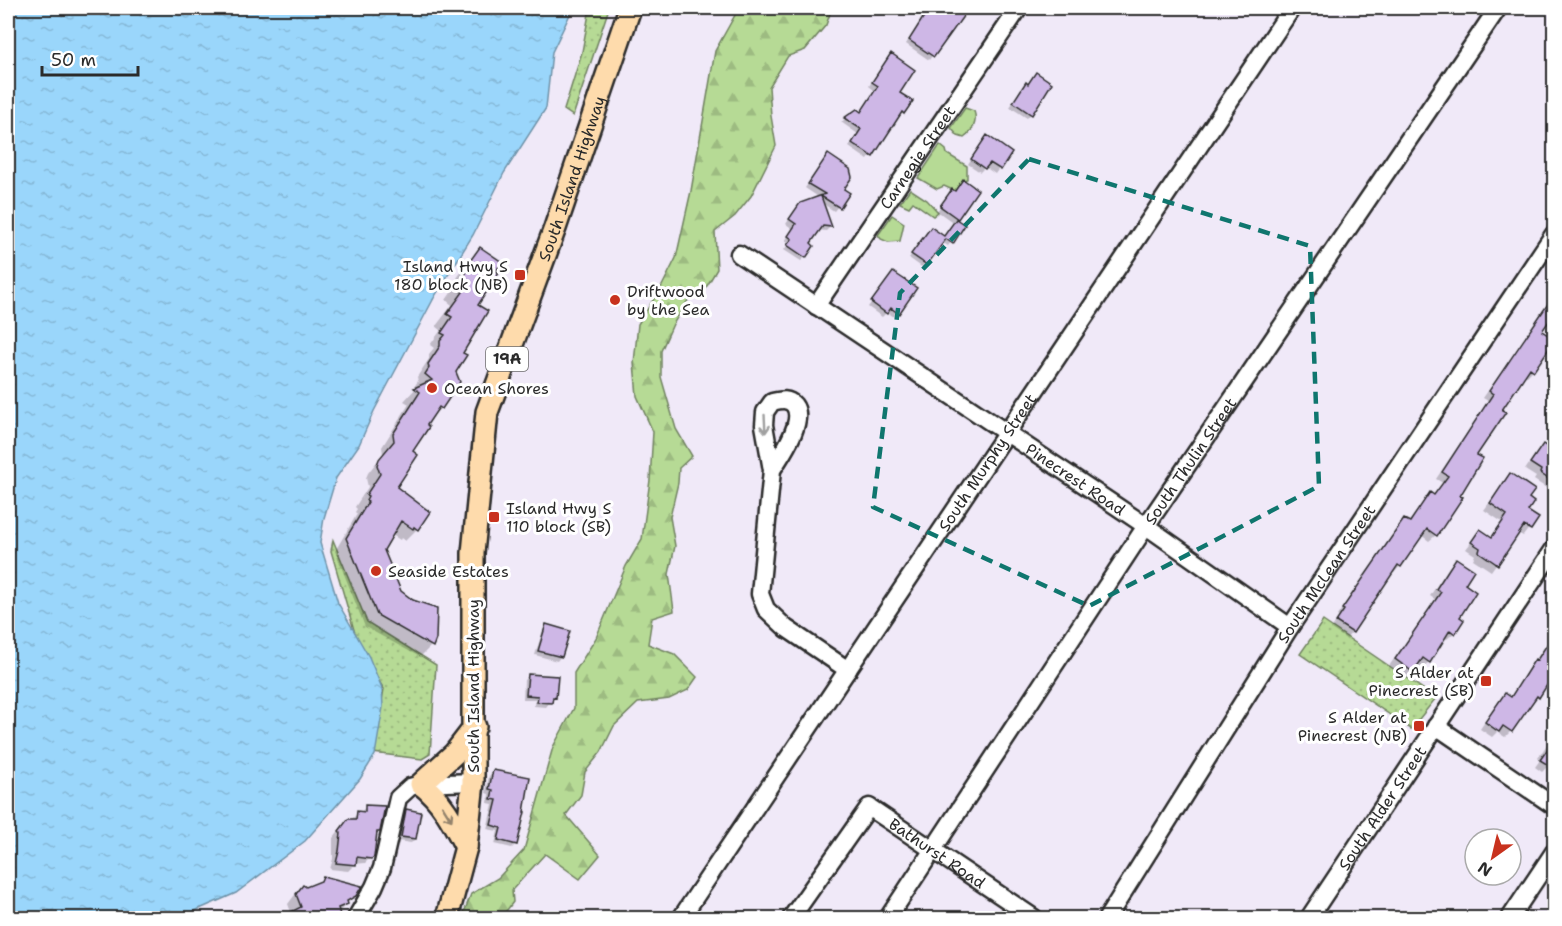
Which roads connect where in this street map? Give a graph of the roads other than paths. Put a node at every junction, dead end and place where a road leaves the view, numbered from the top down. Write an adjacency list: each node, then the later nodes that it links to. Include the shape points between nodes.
1 (630, 8): 15 (main road, South Island Highway / 19A, via 487,412 473,553)
2 (1019, 8): 7 (street, Carnegie Street)
3 (1292, 8): 8 (street, South Murphy Street)
4 (1498, 8): 10 (street, South Thulin Street)
5 (1554, 234): 12 (street, South McLean Street)
6 (739, 254): 7 (street, Pinecrest Road)
7 (816, 306): 8 (street, Pinecrest Road)
8 (1007, 434): 10 (street, Pinecrest Road); 13 (street, South Murphy Street)
9 (772, 470): 13 (street, via 760,594 766,609 786,628)
10 (1146, 526): 12 (street, Pinecrest Road); 20 (street, South Thulin Street)
11 (1554, 549): 14 (street, South Alder Street)
12 (1290, 627): 28 (street, South McLean Street)
13 (848, 670): 24 (street, South Murphy Street)
14 (1436, 726): 18 (street); 29 (street, South Alder Street)
15 (475, 727): 16 (main road, South Island Highway / 19A); 17 (main road, via 455,753)
16 (473, 782): 17 (street); 19 (main road, South Island Highway / 19A)
17 (421, 784): 19 (main road, one-way to 19, via 441,804); 22 (street, via 410,787 398,798 381,868)
18 (1554, 806)
19 (466, 848): 23 (main road, South Island Highway / 19A)
20 (934, 850): 25 (street, Bathurst Road, via 869,807); 26 (street, South Thulin Street); 27 (street, Bathurst Road)
21 (1554, 852): 30 (street)
22 (356, 918)
23 (447, 918)
24 (681, 918)
25 (791, 918)
26 (888, 918)
27 (1034, 918)
28 (1107, 918)
29 (1309, 918)
30 (1510, 918)

